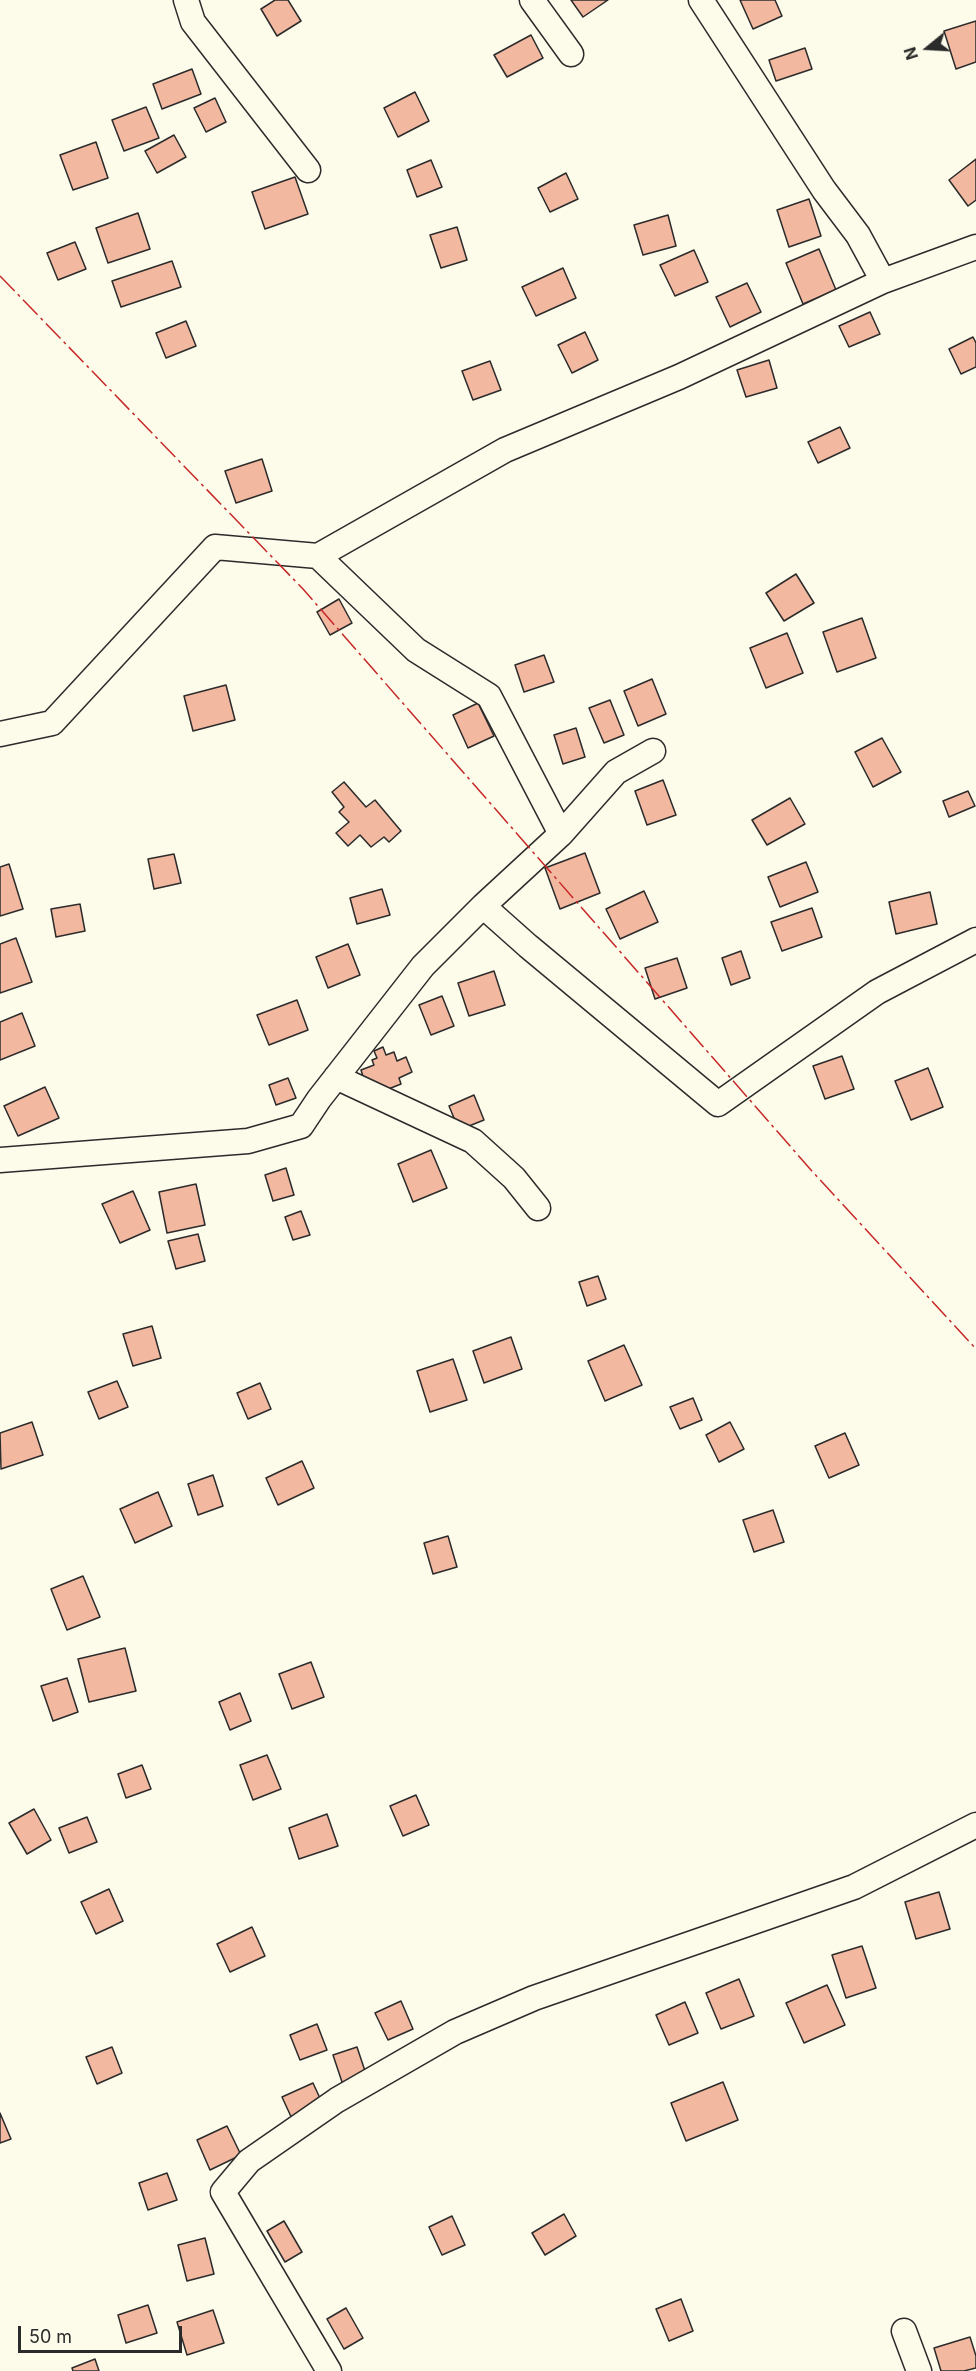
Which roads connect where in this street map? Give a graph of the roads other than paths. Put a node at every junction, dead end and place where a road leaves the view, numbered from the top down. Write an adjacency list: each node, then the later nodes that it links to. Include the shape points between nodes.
1 (186, 0): 5 (street, via 193,22)
2 (532, 0): 4 (street)
3 (701, 0): 7 (street, via 824,190 858,235)
4 (571, 54)
5 (308, 170)
6 (976, 247): 7 (street)
7 (882, 281): 8 (street, via 680,377 506,450)
8 (318, 556): 9 (street, via 215,547 52,723); 11 (street, via 416,650 489,696)
9 (0, 734)
10 (653, 752): 11 (street, via 616,772)
11 (561, 834): 12 (street)
12 (483, 906): 13 (street, via 718,1104 877,992); 14 (street, via 423,966)
13 (976, 940)
14 (336, 1077): 15 (street, via 301,1126 248,1141); 16 (street, via 473,1141 514,1178)
15 (0, 1160)
16 (538, 1208)
17 (976, 1825): 19 (street, via 854,1887 534,1998 455,2032 338,2100 249,2161 223,2192)
18 (904, 2331): 20 (street)
19 (329, 2371)
20 (919, 2371)

